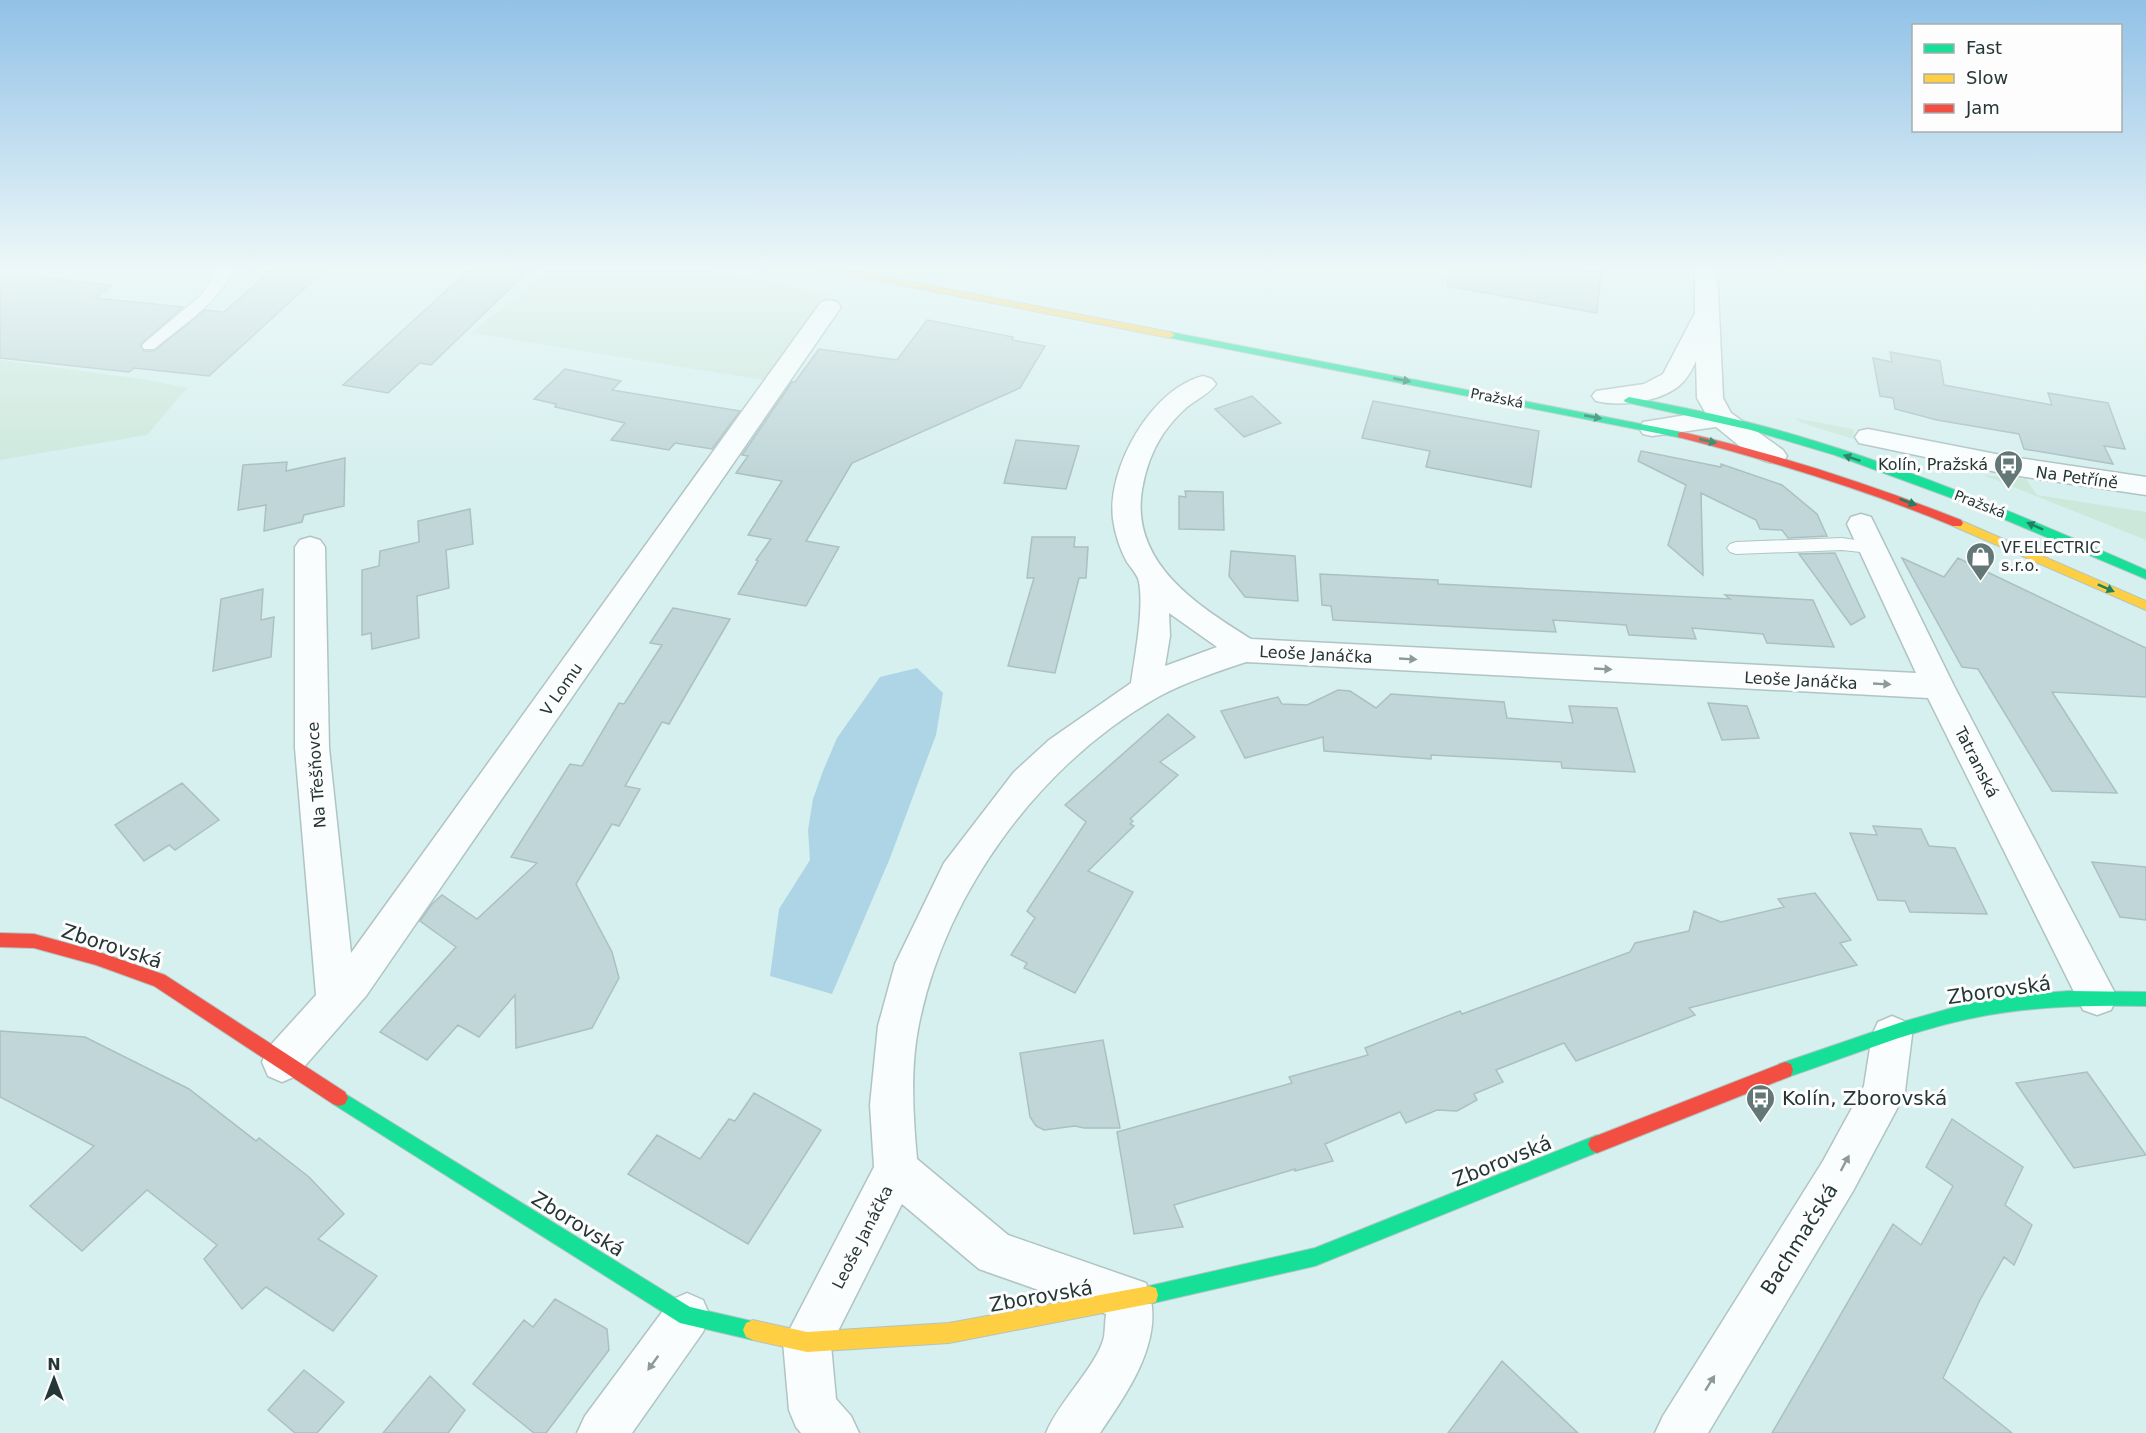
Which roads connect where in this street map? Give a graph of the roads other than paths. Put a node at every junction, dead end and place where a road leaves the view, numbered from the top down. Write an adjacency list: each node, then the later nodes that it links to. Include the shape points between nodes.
1 (161, 336): 6 (lane)
2 (809, 336): 26 (street, V Lomu)
3 (1173, 336): 10 (street, Pražská, one-way to 10)
4 (1696, 336): 8 (street, via 1673,380 1650,392)
5 (1708, 336): 9 (street, via 1710,398)
6 (149, 346)
7 (1203, 384): 18 (street, via 1165,413 1136,459 1126,490 1129,534)
8 (1599, 395): 9 (street, Pražská)
9 (1721, 418): 10 (street); 12 (street); 17 (street, Pražská, one-way to 9, via 1929,484 1794,438)
10 (1652, 428): 12 (street, Pražská, one-way to 12)
11 (1868, 437): 13 (street, Na Petříně, via 1957,457)
12 (1773, 456): 19 (street, Pražská, one-way to 19, via 1956,521)
13 (2146, 486)
14 (1866, 536): 16 (lane, via 1842,544); 21 (street, Tatranská)
15 (310, 547): 26 (street, Na Třešňovce, via 312,748)
16 (1736, 548)
17 (2146, 575)
18 (1154, 579): 20 (street, via 1183,607); 22 (street, via 1154,636)
19 (2146, 606)
20 (1245, 650): 21 (street, Leoše Janáčka, one-way to 21); 22 (street, Leoše Janáčka)
21 (1938, 686): 24 (street, Tatranská)
22 (1146, 689): 29 (street, Leoše Janáčka, via 1082,732 1026,782 957,874 914,964 898,1026 891,1105)
23 (0, 940): 28 (street, Zborovská, via 34,941 159,980)
24 (2097, 997): 25 (street, Zborovská); 27 (street, Zborovská, via 1997,1006 1943,1017)
25 (2146, 999)
26 (336, 1002): 28 (street, V Lomu)
27 (1892, 1035): 30 (street, Zborovská, via 1764,1077 1315,1257); 36 (street, Bachmačská, one-way to 27, via 1838,1176 1884,1092)
28 (282, 1062): 31 (street, Zborovská)
29 (896, 1170): 30 (street, via 995,1253); 32 (street, Leoše Janáčka)
30 (1130, 1299): 32 (street, Zborovská, via 949,1333); 35 (street, via 1127,1340 1112,1373)
31 (687, 1316): 32 (street, Zborovská); 33 (street, one-way to 33)
32 (807, 1342): 34 (street, via 813,1410)
33 (602, 1433)
34 (834, 1433)
35 (1071, 1433)
36 (1680, 1433)

